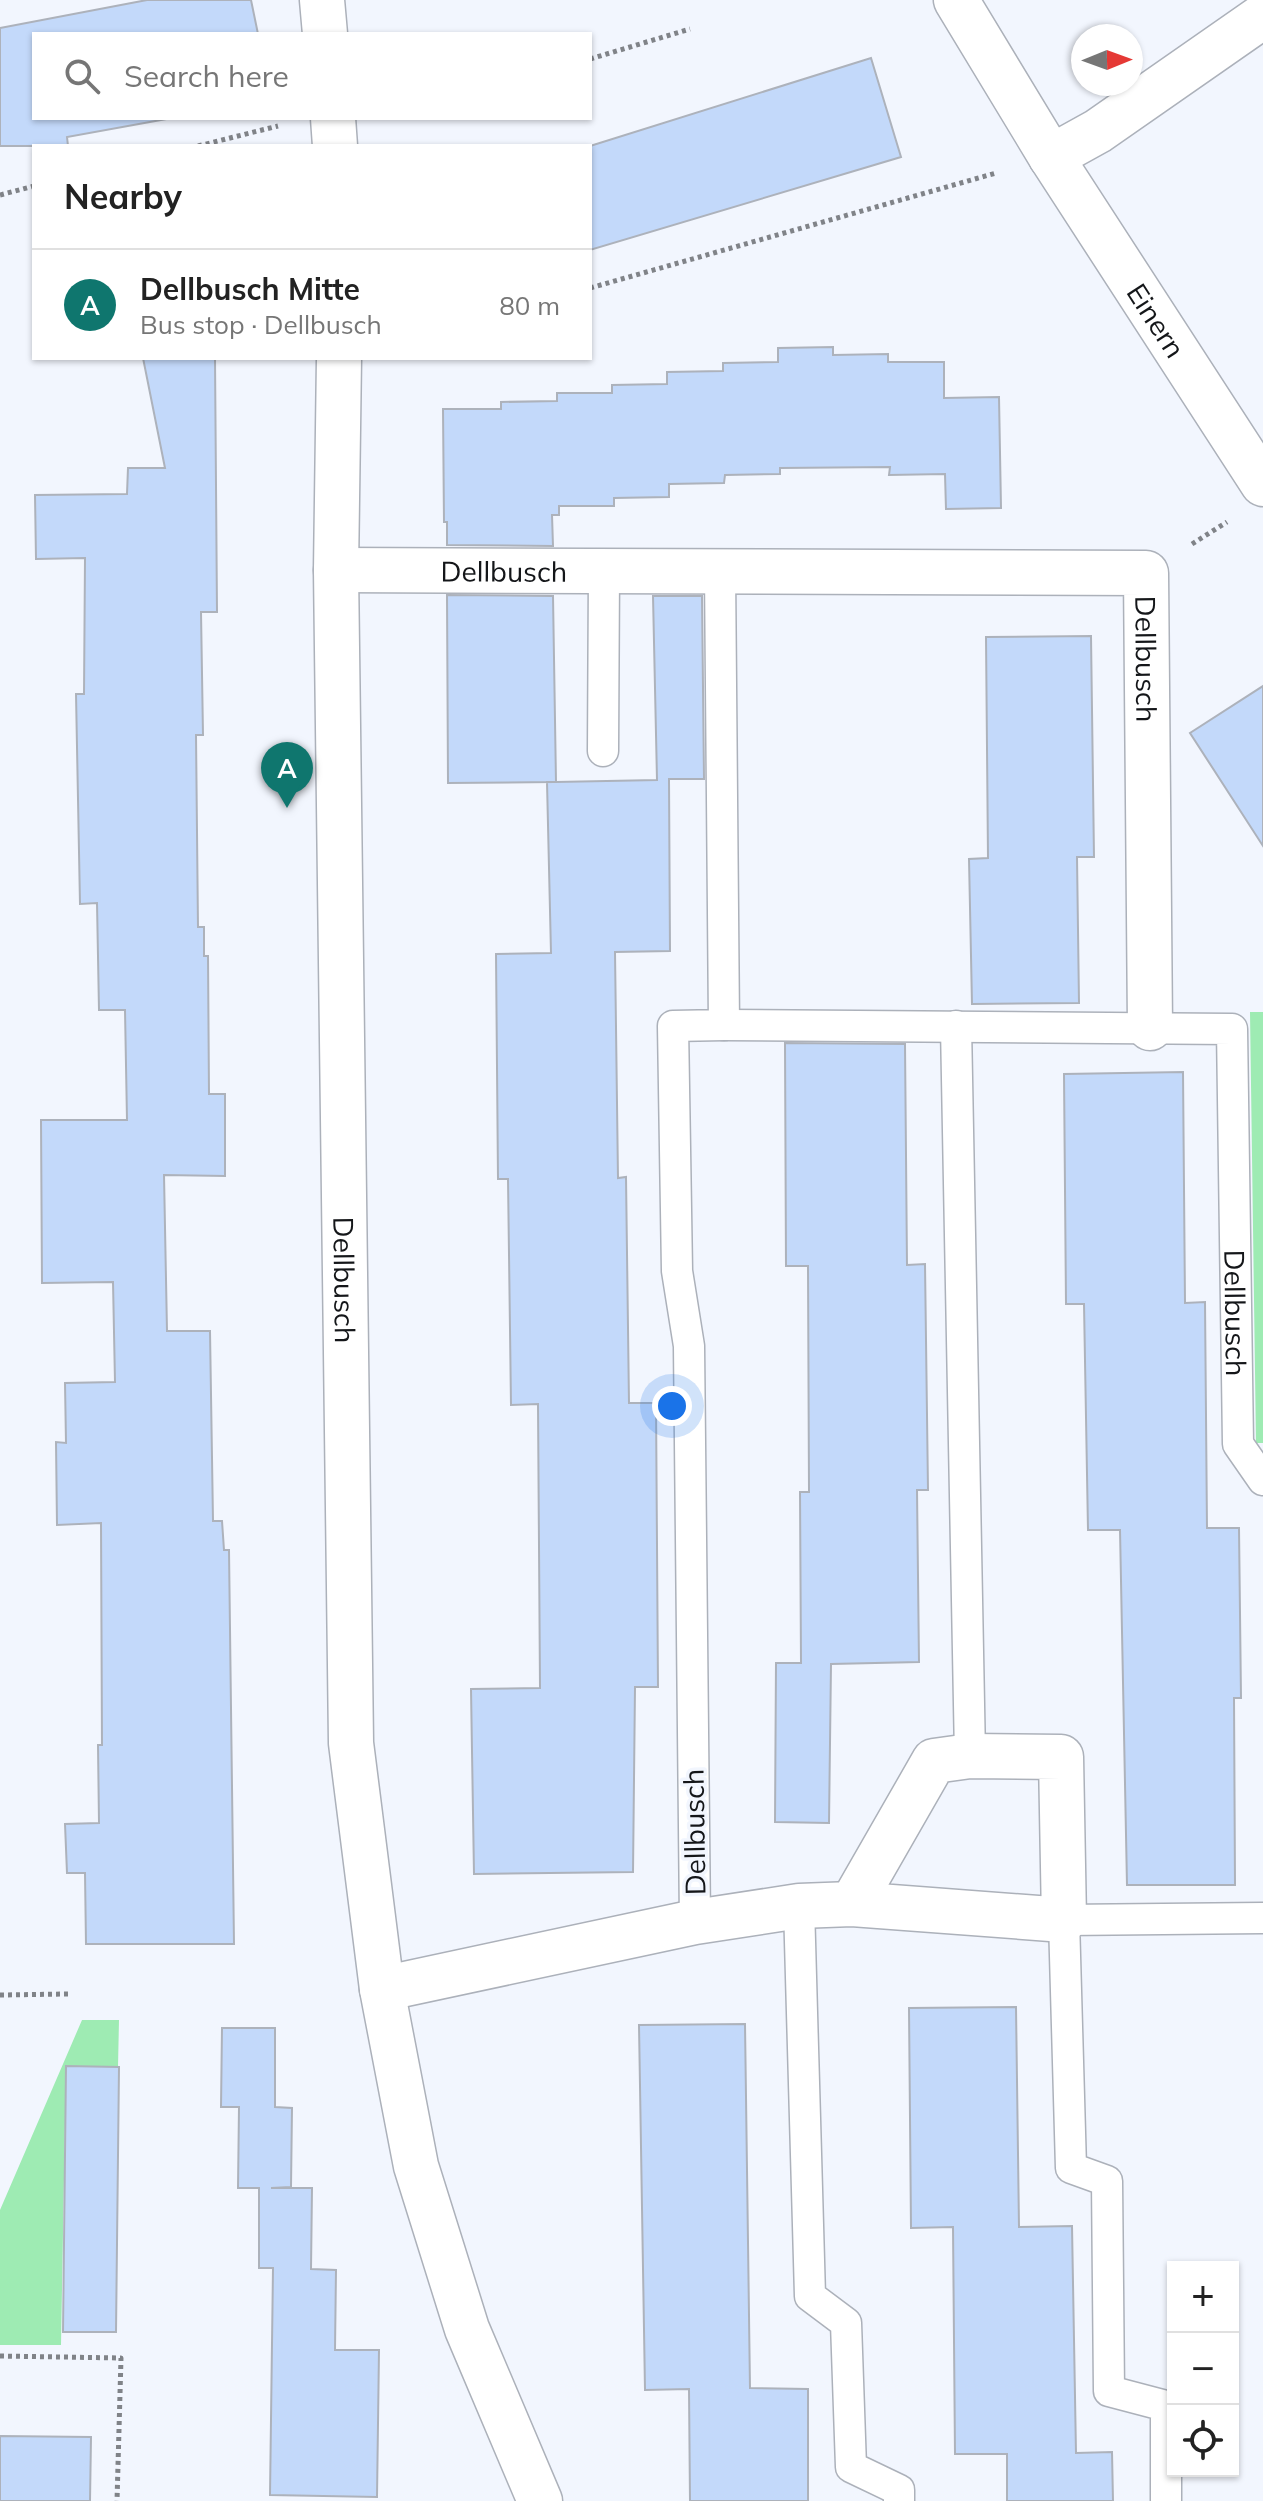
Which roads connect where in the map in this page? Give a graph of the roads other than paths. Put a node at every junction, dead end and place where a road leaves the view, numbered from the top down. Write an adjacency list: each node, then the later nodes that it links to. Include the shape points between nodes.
1 (322, 0): 4 (street)
2 (956, 0): 5 (street, Einern)
3 (1263, 16): 5 (street, via 1098,131)
4 (325, 32)
5 (1051, 157): 7 (street, Einern)
6 (339, 360): 8 (street, Dellbusch)
7 (1263, 484)
8 (336, 570): 9 (street, Dellbusch); 22 (street, Dellbusch, via 351,1743)
9 (604, 571): 10 (street, Dellbusch); 11 (lane)
10 (720, 571): 12 (lane); 14 (street, Dellbusch, via 1146,573)
11 (603, 751)
12 (724, 1025): 13 (lane, Dellbusch); 21 (lane, Dellbusch, via 673,1026 677,1271 689,1346)
13 (956, 1026): 14 (lane, Dellbusch); 16 (lane)
14 (1150, 1028): 15 (lane, Dellbusch, via 1232,1029 1238,1444)
15 (1263, 1480)
16 (970, 1756): 17 (street, via 934,1761); 20 (street, via 1061,1757)
17 (852, 1904): 18 (street, Dellbusch); 20 (street, Dellbusch)
18 (799, 1906): 21 (street, Dellbusch); 24 (lane, via 810,2296 846,2323 851,2467 899,2490)
19 (1263, 1918): 20 (lane, Dellbusch)
20 (1064, 1920): 25 (lane, via 1071,2168 1107,2181 1109,2391 1166,2406)
21 (695, 1922): 22 (street, Dellbusch)
22 (382, 1989): 23 (street, Dellbusch, via 416,2166 467,2329)
23 (540, 2501)
24 (899, 2501)
25 (1166, 2501)

